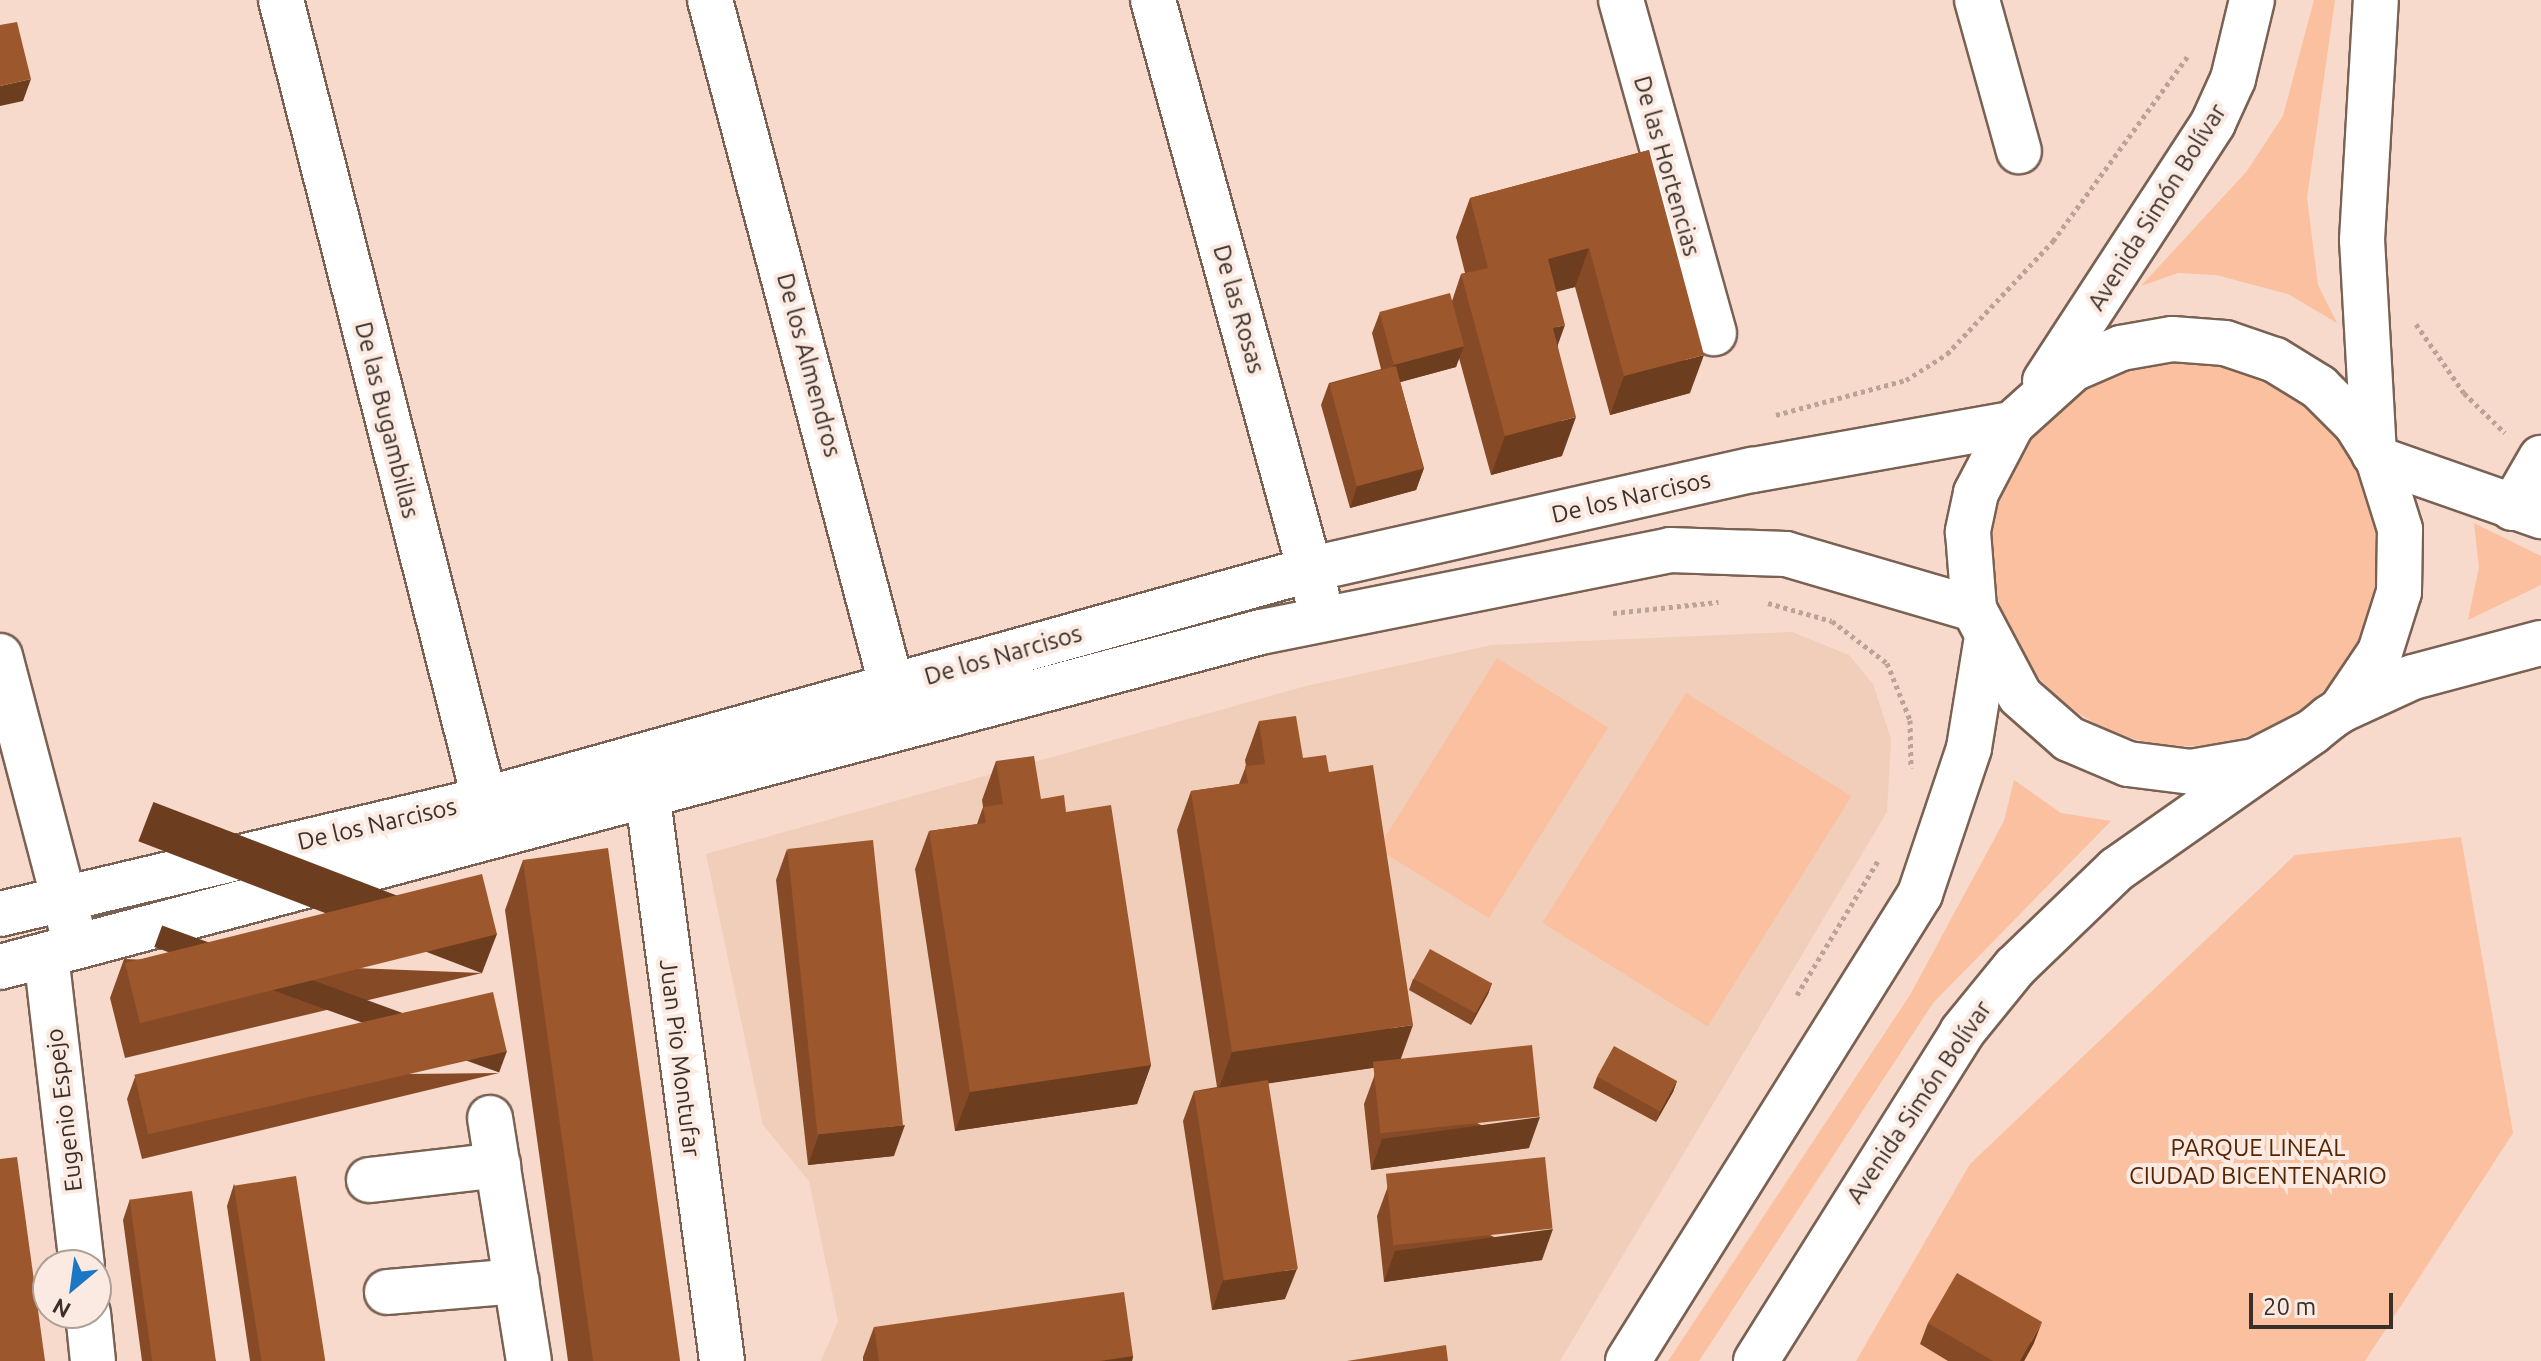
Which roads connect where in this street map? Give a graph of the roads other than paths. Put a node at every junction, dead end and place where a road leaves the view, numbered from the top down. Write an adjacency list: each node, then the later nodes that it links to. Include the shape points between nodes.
1 (281, 0): 23 (main road, De las Bugambillas)
2 (710, 0): 19 (main road, De los Almendros)
3 (1153, 0): 14 (main road, De las Rosas)
4 (1621, 0): 9 (main road, De las Hortencias)
5 (1977, 0): 8 (main road)
6 (2252, 0): 10 (main road, Avenida Simón Bolívar, via 2213,123)
7 (2376, 0): 11 (main road, Avenida Simón Bolívar, via 2362,240)
8 (2019, 151)
9 (1714, 333)
10 (2022, 412): 11 (main road, Avenida Simón Bolívar, via 2073,369 2121,348 2172,339 2225,343 2275,360 2319,387); 14 (main road, De los Narcisos); 16 (main road, Avenida Simón Bolívar, via 1976,493 1968,545)
11 (2376, 457): 13 (main road); 20 (main road, Avenida Simón Bolívar, via 2400,529 2399,592 2380,652)
12 (2540, 458): 13 (main road)
13 (2526, 512)
14 (1312, 569): 15 (main road, De las Rosas); 19 (main road, De los Narcisos)
15 (1322, 618): 16 (main road, De los Narcisos, via 1713,546 1786,554); 21 (main road, De los Narcisos)
16 (1980, 626): 20 (main road, Avenida Simón Bolívar, via 2020,696 2069,739 2128,764 2191,772 2255,761); 38 (main road, Avenida Simón Bolívar, via 1969,748 1920,894)
17 (2541, 643): 20 (main road, via 2413,677)
18 (0, 656): 24 (main road, Eugenio Espejo)
19 (894, 687): 21 (main road, De los Almendros); 22 (main road, De los Narcisos)
20 (2327, 721): 39 (main road, Avenida Simón Bolívar, via 2117,869 2015,967 1962,1032)
21 (903, 732): 22 (main road, De los Narcisos)
22 (645, 776): 23 (main road, De los Narcisos); 37 (main road, Juan Pio Montufar)
23 (489, 819): 24 (main road, De los Narcisos); 26 (main road, De los Narcisos)
24 (65, 897): 25 (main road, De los Narcisos); 26 (main road, Eugenio Espejo)
25 (0, 914)
26 (60, 952): 27 (main road, De los Narcisos); 31 (main road, Eugenio Espejo)
27 (0, 967)
28 (490, 1118): 29 (main road)
29 (498, 1165): 30 (main road); 32 (main road)
30 (369, 1180)
31 (81, 1249)
32 (517, 1281): 33 (main road); 36 (main road)
33 (387, 1292)
34 (90, 1329): 35 (main road)
35 (93, 1361)
36 (529, 1361)
37 (722, 1361)
38 (1628, 1361)
39 (1756, 1361)

